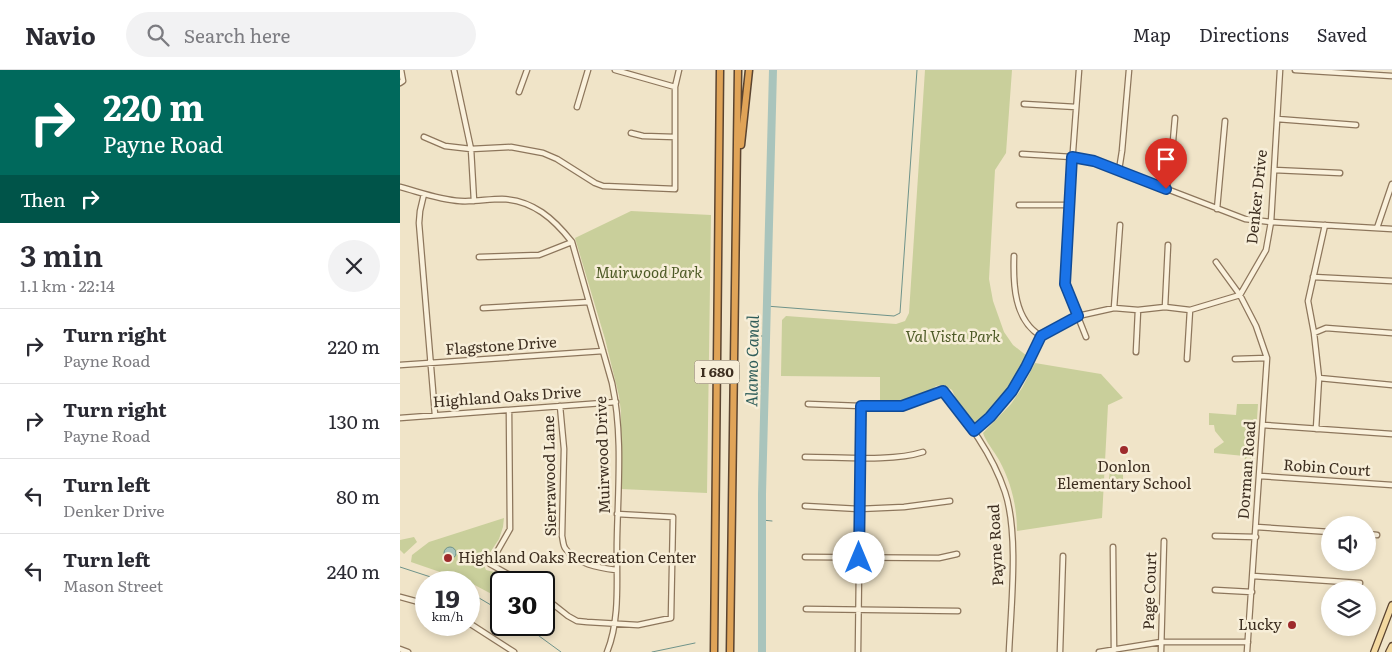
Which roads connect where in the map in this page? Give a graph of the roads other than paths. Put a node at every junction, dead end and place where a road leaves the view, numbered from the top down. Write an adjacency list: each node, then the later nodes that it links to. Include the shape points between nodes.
1 (401, 70): 17 (street, via 403,81)
2 (454, 70): 30 (street)
3 (527, 70): 19 (street)
4 (588, 70): 21 (street)
5 (615, 70): 18 (street)
6 (679, 70): 18 (street)
7 (720, 70): 131 (highway, I 680)
8 (738, 70): 33 (highway, I 680)
9 (749, 70): 33 (highway)
10 (1079, 70): 22 (street)
11 (1129, 70): 34 (street)
12 (1280, 70): 24 (street, Denker Drive)
13 (1295, 70): 14 (street)
14 (1332, 71): 15 (street)
15 (1382, 73): 16 (street)
16 (1392, 76)
17 (400, 84)
18 (675, 87): 29 (street)
19 (519, 92)
20 (1024, 104): 22 (street)
21 (577, 107)
22 (1076, 107): 32 (street)
23 (1175, 118): 39 (street)
24 (1277, 119): 26 (street); 35 (street, Denker Drive)
25 (1225, 121): 44 (street)
26 (1356, 125)
27 (631, 133): 29 (street)
28 (424, 137): 30 (street, via 445,146)
29 (675, 137): 30 (street, via 675,189 603,186 543,153 511,147)
30 (471, 149): 41 (street)
31 (1022, 154): 32 (street)
32 (1072, 157): 34 (street); 43 (street)
33 (737, 163): 132 (highway, I 680)
34 (1118, 170): 39 (street)
35 (1274, 170): 36 (street); 45 (street, Denker Drive)
36 (1340, 173)
37 (1392, 184): 48 (street)
38 (400, 187): 40 (street, Muirwood Drive)
39 (1166, 189): 44 (street)
40 (424, 194): 41 (street, Muirwood Drive); 74 (street, via 419,223)
41 (474, 201): 50 (street, Muirwood Drive, via 503,199 530,205 547,214)
42 (1019, 205): 43 (street)
43 (1069, 205): 64 (street, via 1065,284)
44 (1217, 209): 45 (street, via 1245,219)
45 (1270, 222): 46 (street); 57 (street, Denker Drive, via 1266,250)
46 (1325, 225): 48 (street); 55 (street)
47 (1120, 226): 61 (street)
48 (1377, 228): 49 (street)
49 (1392, 229)
50 (572, 242): 53 (street, via 539,255); 58 (street, Muirwood Drive)
51 (1168, 245): 59 (street)
52 (1014, 256): 67 (street, via 1015,289 1021,313 1032,331)
53 (479, 257)
54 (1216, 262): 57 (street, Dorman Road)
55 (1313, 277): 56 (street); 65 (street, via 1308,301)
56 (1392, 281)
57 (1240, 295): 63 (street); 71 (street, Dorman Road)
58 (589, 302): 60 (street); 69 (street, Muirwood Drive)
59 (1165, 307): 62 (street); 63 (street)
60 (483, 308)
61 (1114, 308): 62 (street); 64 (street)
62 (1138, 310): 70 (street)
63 (1190, 310): 73 (street)
64 (1078, 316): 67 (street); 68 (street)
65 (1314, 333): 66 (street, via 1326,328); 76 (street)
66 (1392, 333)
67 (1041, 336): 87 (street, via 1012,391)
68 (1086, 337)
69 (603, 351): 74 (street, Flagstone Drive); 78 (street, Muirwood Drive)
70 (1136, 352)
71 (1267, 358): 72 (street); 85 (street, Dorman Road)
72 (1235, 359)
73 (1187, 360)
74 (430, 363): 75 (street, Flagstone Drive); 83 (street)
75 (400, 365)
76 (1319, 378): 77 (street); 86 (street)
77 (1392, 385)
78 (616, 402): 80 (street, Highland Oaks Drive); 97 (street, Muirwood Drive)
79 (808, 404): 81 (street)
80 (560, 406): 82 (street, Highland Oaks Drive); 108 (street, Sierrawood Lane, via 564,449 562,536 565,548 580,561)
81 (861, 406): 87 (street, Payne Road, via 902,406 943,391); 91 (street)
82 (509, 410): 83 (street, Highland Oaks Drive); 109 (street, via 510,529 490,564)
83 (434, 415): 84 (street, Highland Oaks Drive)
84 (400, 418)
85 (1263, 425): 86 (street); 92 (street, Dorman Road)
86 (1316, 429): 88 (street)
87 (974, 431): 134 (street, Payne Road, via 998,474 1010,511)
88 (1392, 434)
89 (924, 452): 91 (street, via 912,456)
90 (805, 457): 91 (street)
91 (860, 457): 96 (street)
92 (1260, 476): 93 (street, Robin Court); 98 (street, Dorman Road)
93 (1392, 485)
94 (950, 501): 96 (street, via 904,508)
95 (805, 506): 96 (street)
96 (859, 509): 107 (street)
97 (617, 514): 108 (street, Muirwood Drive); 121 (street, via 673,517 670,618 638,625)
98 (1256, 527): 99 (street); 101 (street, Dorman Road)
99 (1321, 531)
100 (1215, 536): 101 (street)
101 (1256, 538): 110 (street, Dorman Road)
102 (1164, 541): 123 (street, Page Court)
103 (1113, 547): 127 (street)
104 (957, 554): 107 (street, via 939,558)
105 (1063, 556): 135 (street)
106 (805, 557): 107 (street)
107 (859, 558): 119 (street)
108 (616, 570): 121 (street, Muirwood Drive)
109 (502, 571)
110 (1253, 576): 111 (street); 113 (street, Dorman Road)
111 (1329, 581)
112 (1215, 590): 113 (street)
113 (1252, 592): 124 (street, Dorman Road)
114 (400, 597): 115 (street)
115 (415, 601)
116 (1392, 605): 139 (main road)
117 (555, 606): 121 (street, via 577,621)
118 (806, 609): 119 (street)
119 (859, 610): 120 (street); 133 (street)
120 (958, 611)
121 (614, 624): 130 (street, Muirwood Drive)
122 (480, 630): 129 (street)
123 (1161, 642): 124 (street); 127 (street); 137 (street, Page Court)
124 (1248, 642): 138 (street, Dorman Road)
125 (1392, 646): 140 (main road)
126 (400, 649): 128 (street)
127 (1114, 651): 136 (street)
128 (408, 652)
129 (514, 652)
130 (607, 652)
131 (714, 652)
132 (730, 652)
133 (858, 652)
134 (1010, 652)
135 (1060, 652)
136 (1099, 652)
137 (1161, 652)
138 (1247, 652)
139 (1374, 652)
140 (1389, 652)

